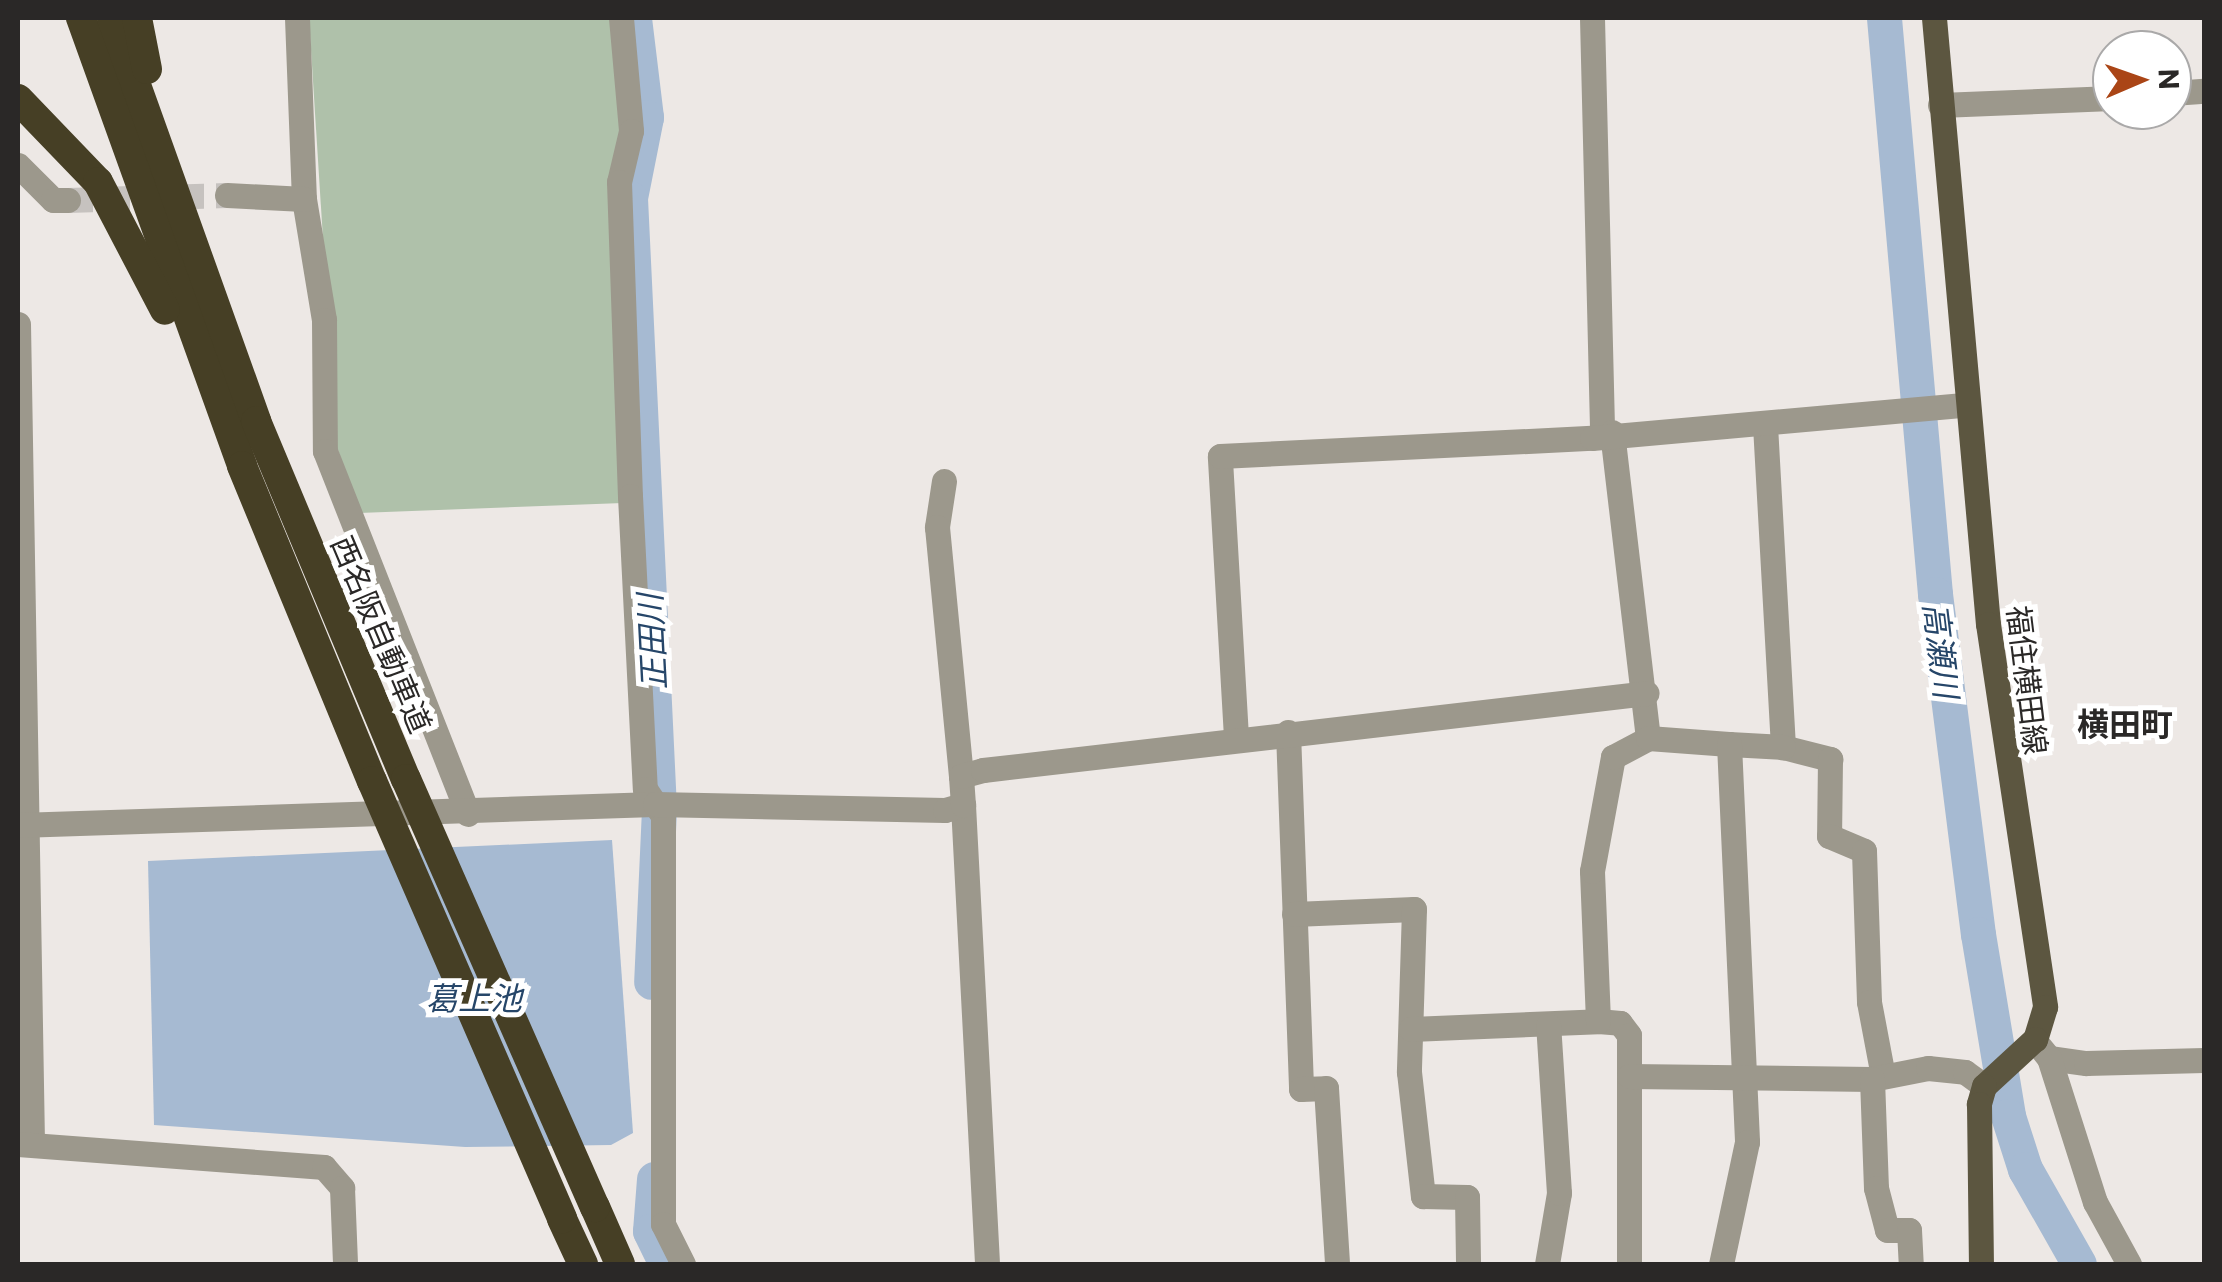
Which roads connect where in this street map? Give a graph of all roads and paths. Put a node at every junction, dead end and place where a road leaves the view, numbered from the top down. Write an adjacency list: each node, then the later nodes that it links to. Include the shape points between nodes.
1 (81, 18): 20 (highway)
2 (112, 18): 17 (highway, 西名阪自動車道)
3 (137, 18): 17 (highway)
4 (297, 18): 13 (street)
5 (621, 18): 29 (street, via 631,130 619,182 631,514 645,790)
6 (1592, 18): 19 (street)
7 (1934, 18): 10 (main road, 福住横田線)
8 (2092, 99): 10 (street)
9 (18, 100): 20 (highway, via 104,191)
10 (1940, 106): 16 (main road, 福住横田線)
11 (18, 164): 14 (street, via 53,200)
12 (227, 195): 13 (street)
13 (304, 199): 31 (street, via 324,320 325,451)
14 (68, 200)
15 (18, 324): 32 (street)
16 (1956, 406): 18 (street); 37 (main road, 福住横田線, via 2045,1007)
17 (256, 421): 46 (highway, 西名阪自動車道, bridge)
18 (1766, 424): 19 (street); 27 (street)
19 (1607, 434): 22 (street); 24 (street, via 1220,456)
20 (242, 466): 45 (highway, bridge)
21 (944, 481): 28 (street, via 937,527)
22 (1646, 694): 23 (street); 25 (street)
23 (1288, 732): 24 (street); 33 (street)
24 (1236, 737): 28 (street)
25 (1648, 738): 26 (street); 34 (street, via 1613,757 1598,832)
26 (1729, 744): 27 (street); 39 (street)
27 (1783, 747): 41 (street, via 1830,759 1829,836 1864,851)
28 (961, 776): 30 (street)
29 (655, 804): 30 (street); 31 (street); 47 (street, via 664,836 663,1224)
30 (963, 805): 48 (street)
31 (468, 814): 32 (street)
32 (23, 822): 43 (street)
33 (1294, 914): 36 (street, via 1414,909); 49 (street, via 1300,1090 1326,1088)
34 (1598, 1021): 35 (street); 40 (street, via 1620,1023 1629,1036)
35 (1548, 1025): 36 (street); 51 (street, via 1560,1193)
36 (1411, 1028): 50 (street, via 1422,1196 1467,1197)
37 (2042, 1049): 38 (street); 42 (main road); 56 (street, via 2095,1202)
38 (2204, 1060)
39 (1744, 1070): 40 (street); 41 (street); 53 (street, via 1747,1142)
40 (1629, 1076): 52 (street)
41 (1878, 1077): 42 (street, via 1928,1068 1965,1072); 54 (street, via 1876,1188 1888,1230 1910,1230)
42 (1984, 1086): 55 (main road)
43 (25, 1144): 44 (street, via 324,1167 342,1188)
44 (344, 1264)
45 (583, 1264)
46 (620, 1264)
47 (683, 1264)
48 (987, 1264)
49 (1338, 1264)
50 (1468, 1264)
51 (1547, 1264)
52 (1628, 1264)
53 (1721, 1264)
54 (1911, 1264)
55 (1980, 1264)
56 (2129, 1264)

